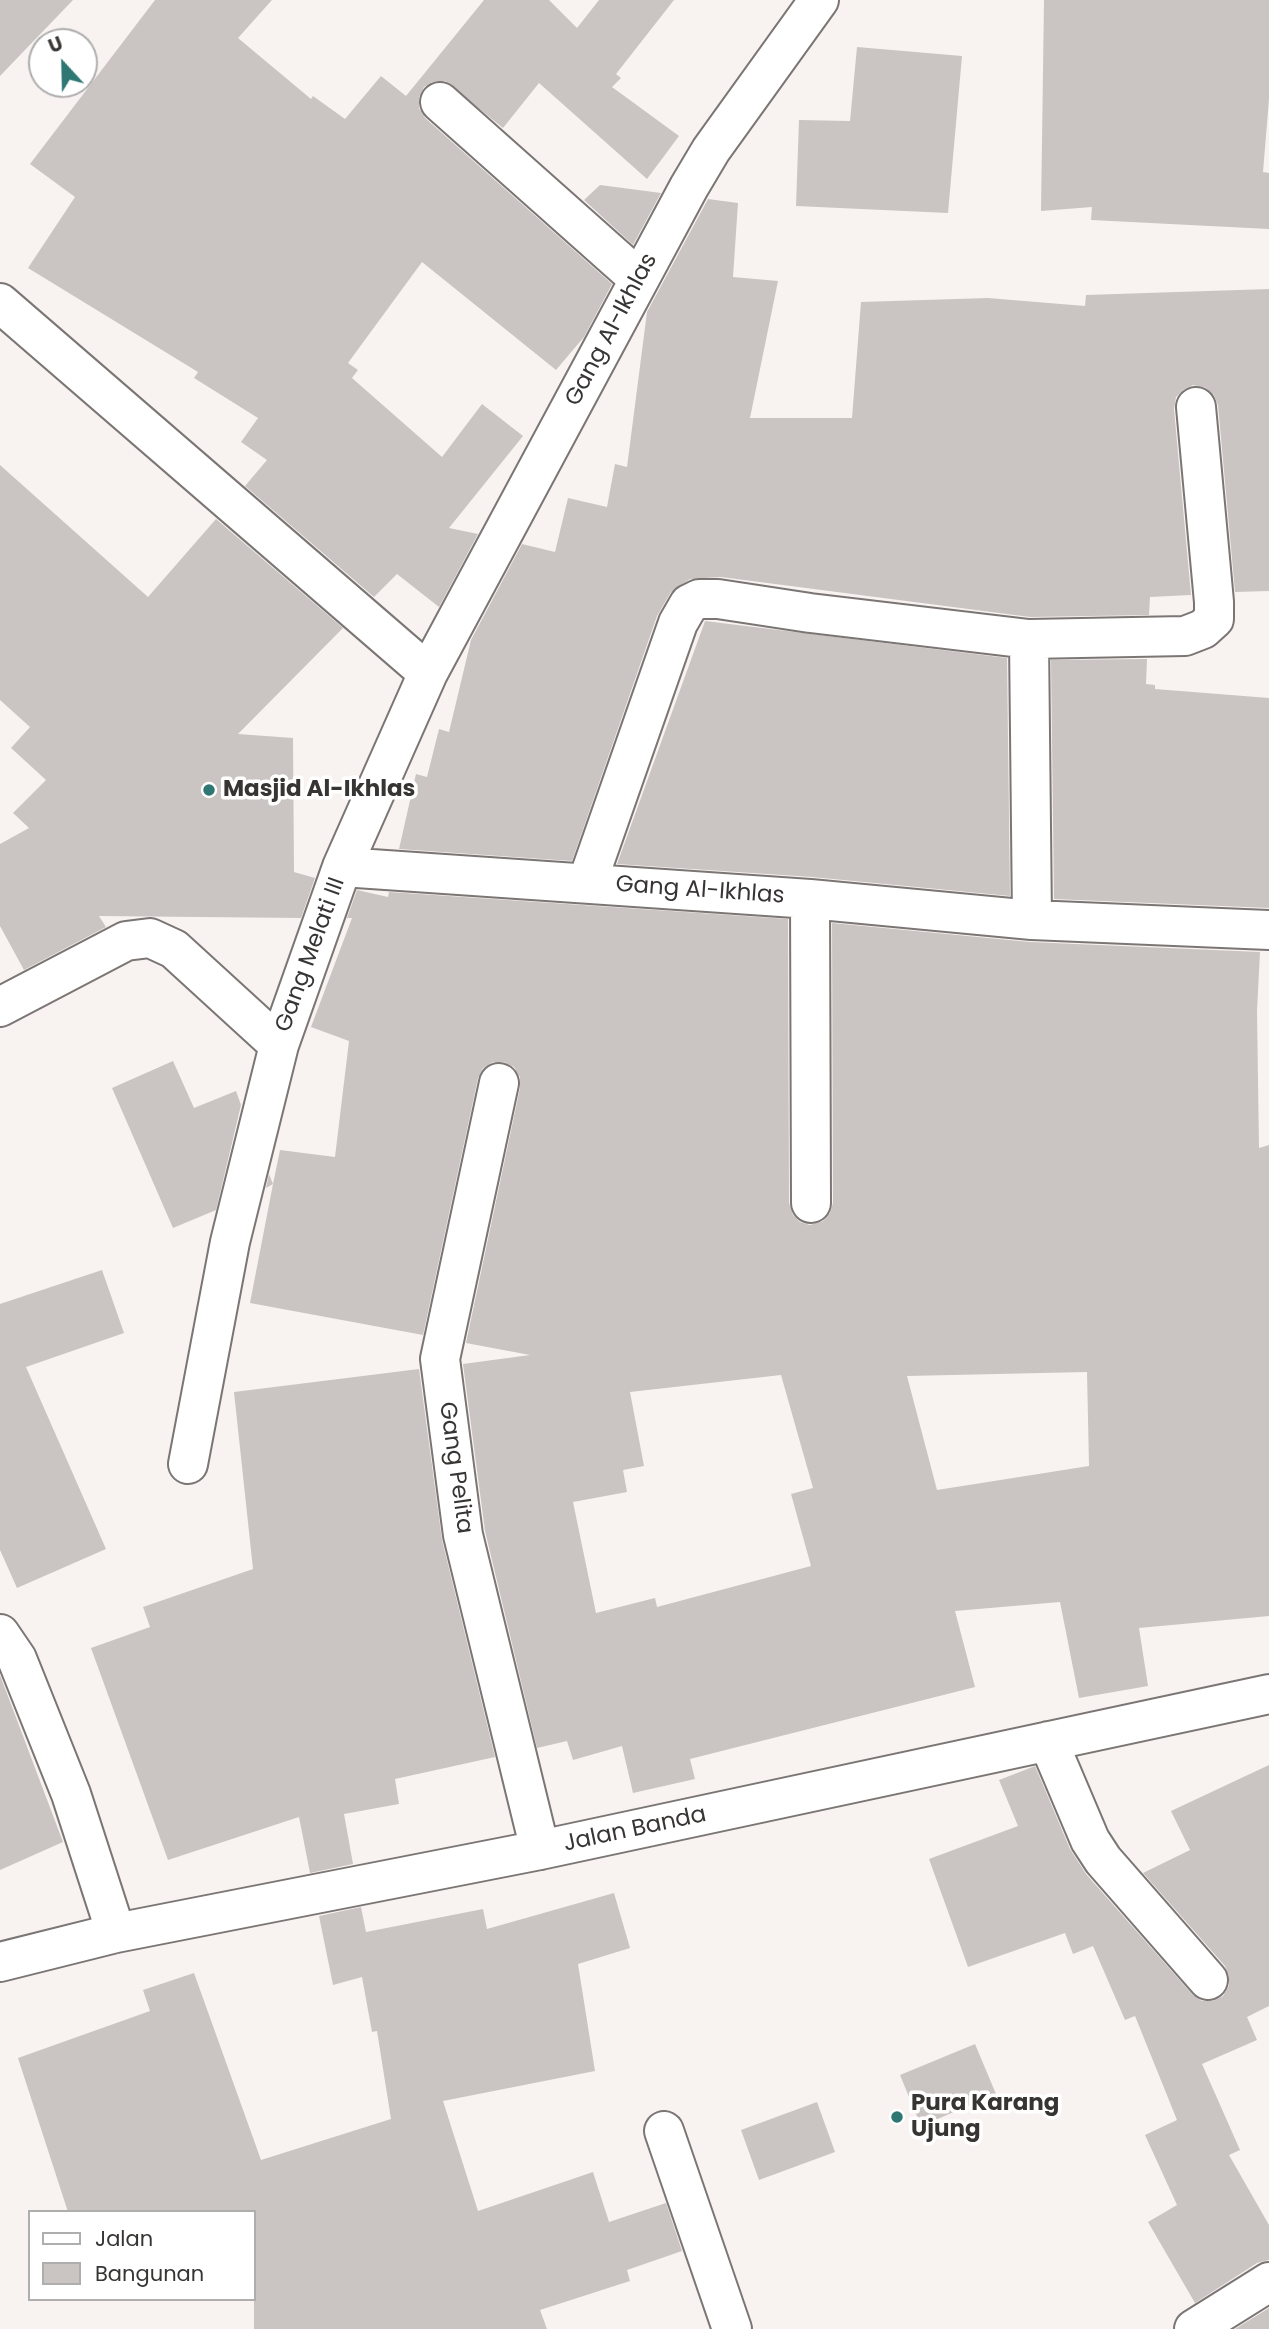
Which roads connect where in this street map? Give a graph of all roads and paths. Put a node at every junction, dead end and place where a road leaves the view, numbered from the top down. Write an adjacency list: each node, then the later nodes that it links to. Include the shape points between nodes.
1 (819, 0): 3 (street, Gang Al-Ikhlas, via 711,150)
2 (439, 102): 3 (street)
3 (639, 279): 7 (street, Gang Al-Ikhlas)
4 (0, 303): 7 (street)
5 (1196, 407): 6 (street, via 1214,619 1185,636)
6 (1029, 639): 9 (street, via 718,599 689,604 678,623); 11 (street)
7 (428, 673): 8 (street, Gang Al-Ikhlas)
8 (342, 867): 9 (street, Gang Al-Ikhlas); 14 (street, Gang Melati III)
9 (587, 883): 10 (street, Gang Al-Ikhlas)
10 (810, 899): 11 (street, Gang Al-Ikhlas); 16 (street)
11 (1032, 920): 12 (street, Gang Al-Ikhlas)
12 (1269, 930)
13 (0, 1007): 14 (street, Gang Melati III, via 126,940 150,938 174,949)
14 (279, 1045): 17 (street, via 230,1242)
15 (499, 1083): 21 (street, Gang Pelita, via 440,1359 463,1535)
16 (811, 1203)
17 (188, 1464)
18 (0, 1633): 22 (street, via 17,1659 71,1794)
19 (1269, 1694): 20 (street, Jalan Banda)
20 (1048, 1741): 21 (street, Jalan Banda); 24 (street, via 1103,1860)
21 (540, 1850): 22 (street, Jalan Banda)
22 (116, 1933): 23 (street, Jalan Banda)
23 (0, 1962)
24 (1208, 1980)
25 (664, 2131): 27 (street)
26 (1269, 2282): 28 (street)
27 (732, 2329)
28 (1194, 2329)

